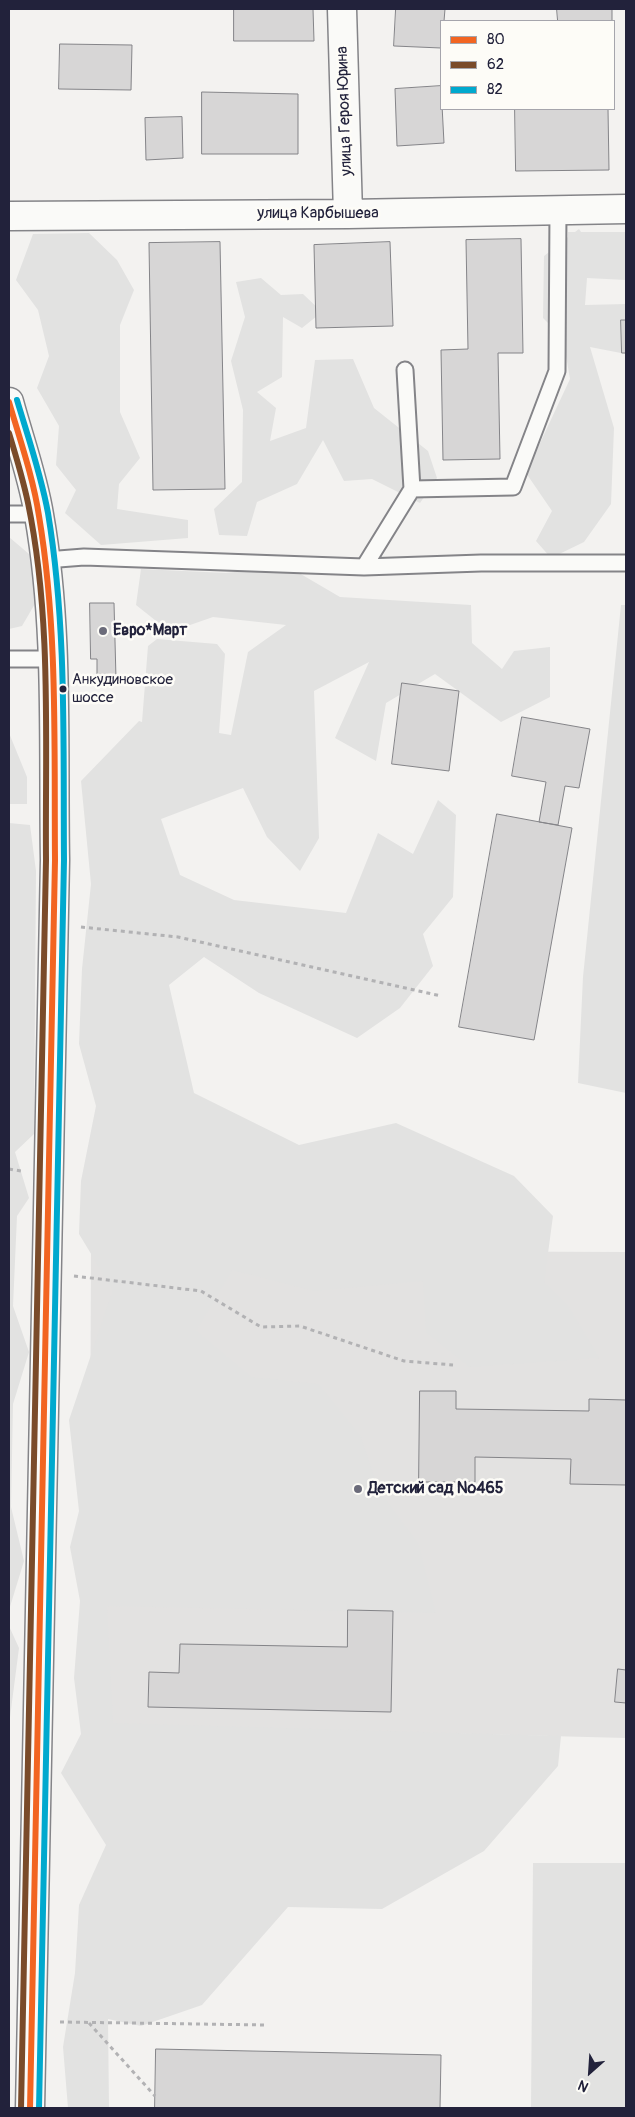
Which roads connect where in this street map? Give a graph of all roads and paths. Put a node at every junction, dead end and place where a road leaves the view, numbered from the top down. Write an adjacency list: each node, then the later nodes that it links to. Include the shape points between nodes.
1 (342, 9): 4 (street, улица Героя Юрина)
2 (626, 209): 3 (street, улица Карбышева)
3 (558, 210): 4 (street, улица Карбышева); 8 (lane, via 556,372 513,487)
4 (348, 214): 5 (street, улица Карбышева)
5 (9, 216)
6 (405, 370): 8 (lane)
7 (9, 402): 10 (street)
8 (412, 489): 13 (lane)
9 (9, 514): 10 (lane)
10 (39, 514): 11 (street)
11 (46, 560): 13 (lane, via 84,557); 15 (street)
12 (626, 564): 13 (lane, via 481,563)
13 (364, 567)
14 (9, 659): 15 (lane)
15 (52, 659): 16 (street)
16 (54, 924): 17 (path, via 178,937); 24 (street)
17 (442, 996)
18 (69, 1275): 19 (path, via 202,1291 261,1327 300,1326 404,1361)
19 (454, 1365)
20 (54, 2022): 21 (path)
21 (89, 2022): 22 (path); 23 (path)
22 (267, 2025)
23 (155, 2096)
24 (30, 2108)

